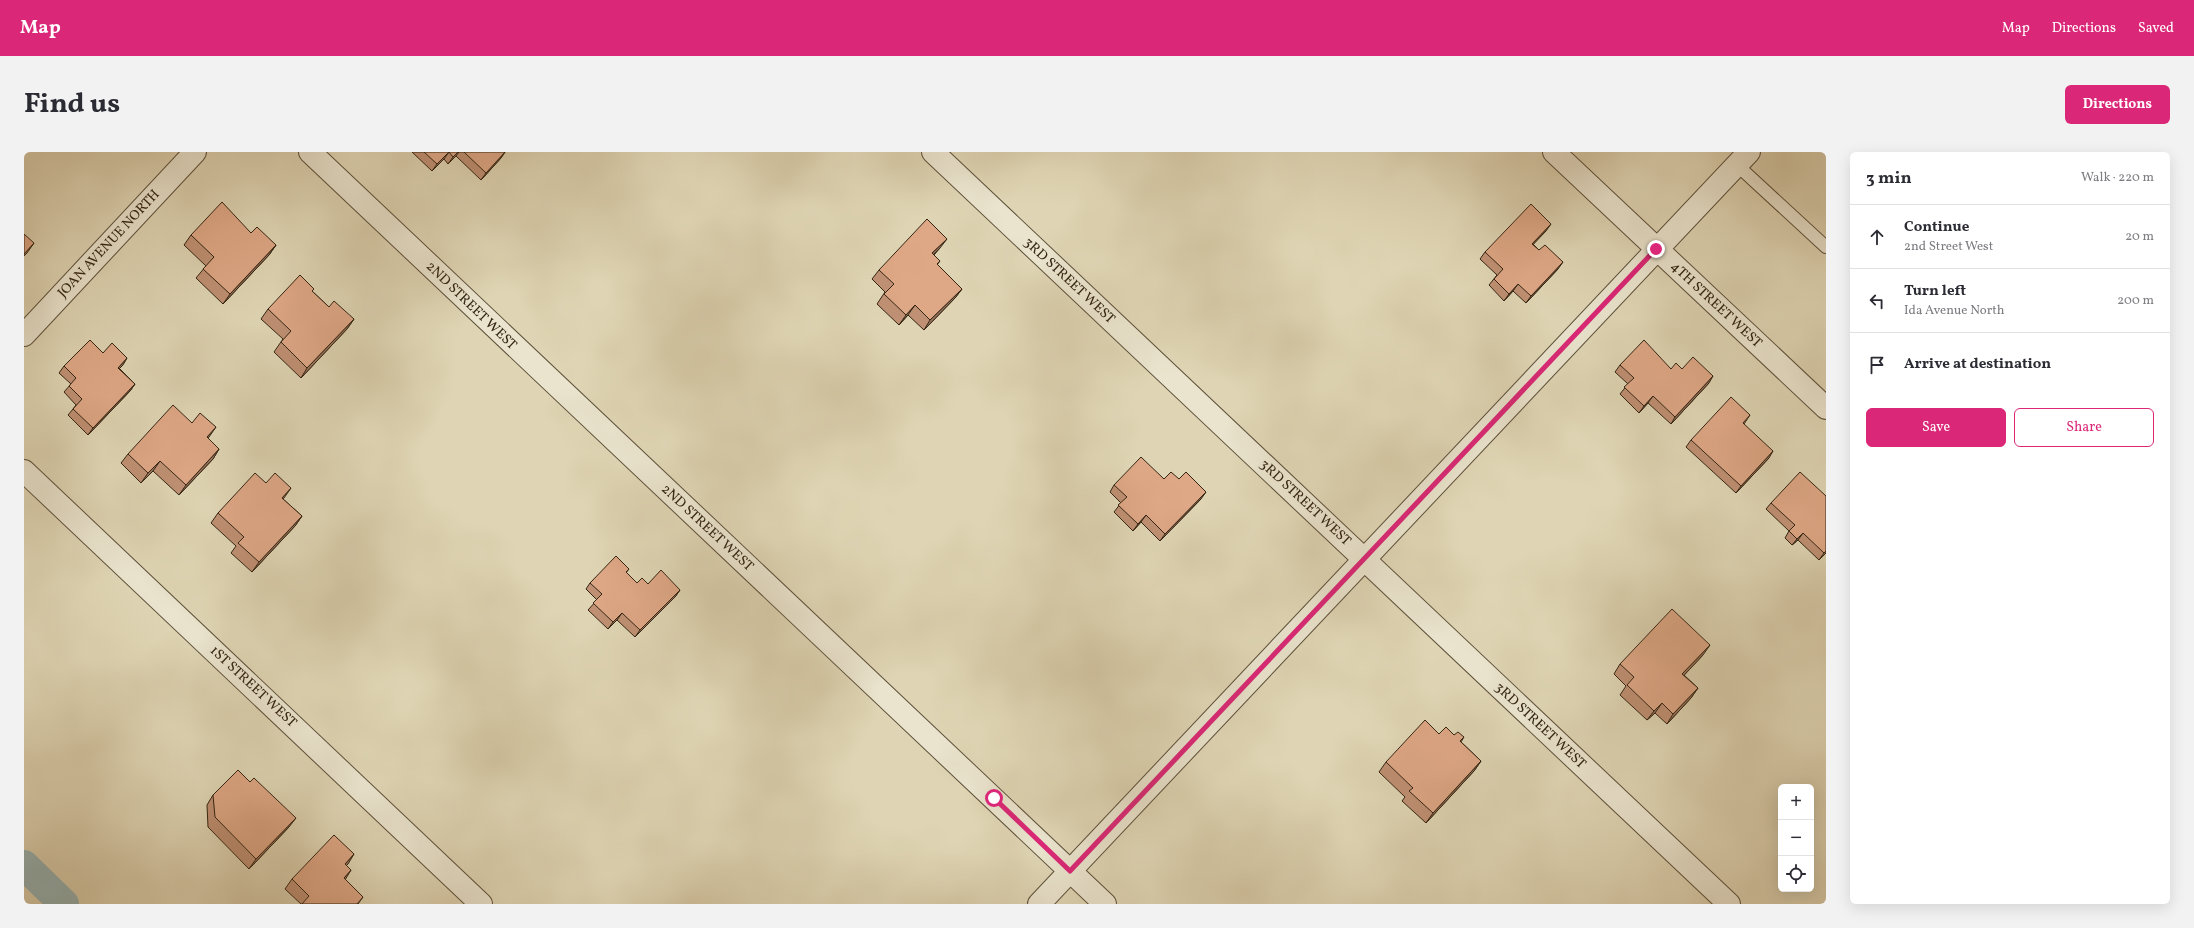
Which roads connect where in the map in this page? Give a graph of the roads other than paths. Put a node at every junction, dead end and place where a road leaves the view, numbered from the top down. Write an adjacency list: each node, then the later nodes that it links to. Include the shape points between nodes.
1 (195, 152): 8 (street, JOAN AVENUE NORTH)
2 (310, 152): 12 (street, 2ND STREET WEST)
3 (933, 152): 11 (street, 3RD STREET WEST)
4 (1554, 152): 7 (street, 4TH STREET WEST)
5 (1743, 158): 6 (lane); 7 (street)
6 (1826, 247)
7 (1656, 249): 9 (street, 4TH STREET WEST); 11 (street)
8 (24, 335)
9 (1826, 408)
10 (24, 471): 13 (street, 1ST STREET WEST)
11 (1364, 559): 12 (street); 16 (street, 3RD STREET WEST)
12 (1070, 871): 14 (street); 15 (street, 2ND STREET WEST)
13 (481, 904)
14 (1039, 904)
15 (1105, 904)
16 (1729, 904)

